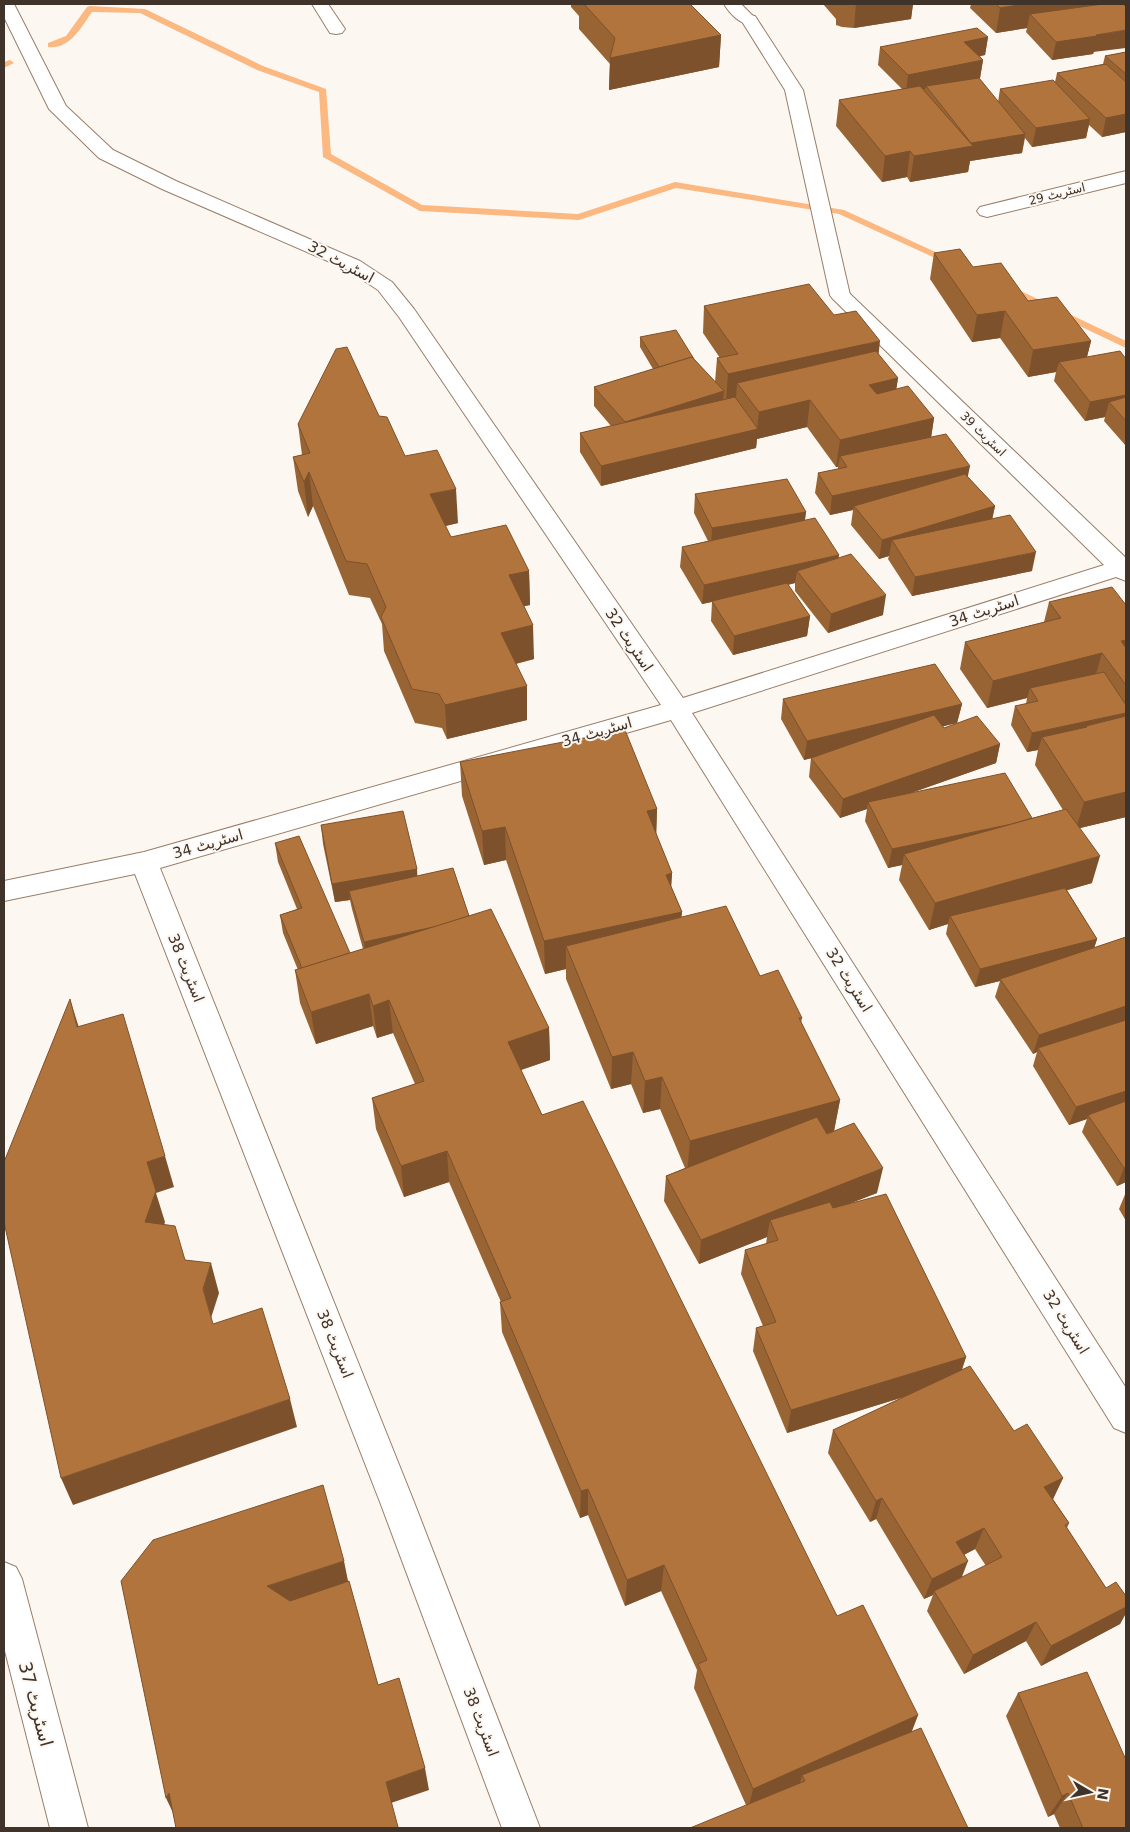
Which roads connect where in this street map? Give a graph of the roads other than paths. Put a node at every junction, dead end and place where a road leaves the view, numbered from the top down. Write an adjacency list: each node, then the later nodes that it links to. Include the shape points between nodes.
1 (6, 4): 8 (street, اسٹریٹ 32, via 58,109 106,154 353,265 385,286 408,313)
2 (320, 4): 4 (street)
3 (732, 4): 7 (street, اسٹریٹ 39, via 749,20 794,90 840,295)
4 (336, 29)
5 (1126, 176): 6 (street, اسٹریٹ 29)
6 (987, 211)
7 (1125, 569): 8 (street, اسٹریٹ 34)
8 (677, 709): 9 (street, اسٹریٹ 34); 11 (street, اسٹریٹ 32)
9 (144, 862): 10 (street, اسٹریٹ 34); 14 (street, اسٹریٹ 38)
10 (4, 891)
11 (1126, 1417)
12 (4, 1579): 13 (street, اسٹریٹ 37)
13 (69, 1828)
14 (522, 1828)

